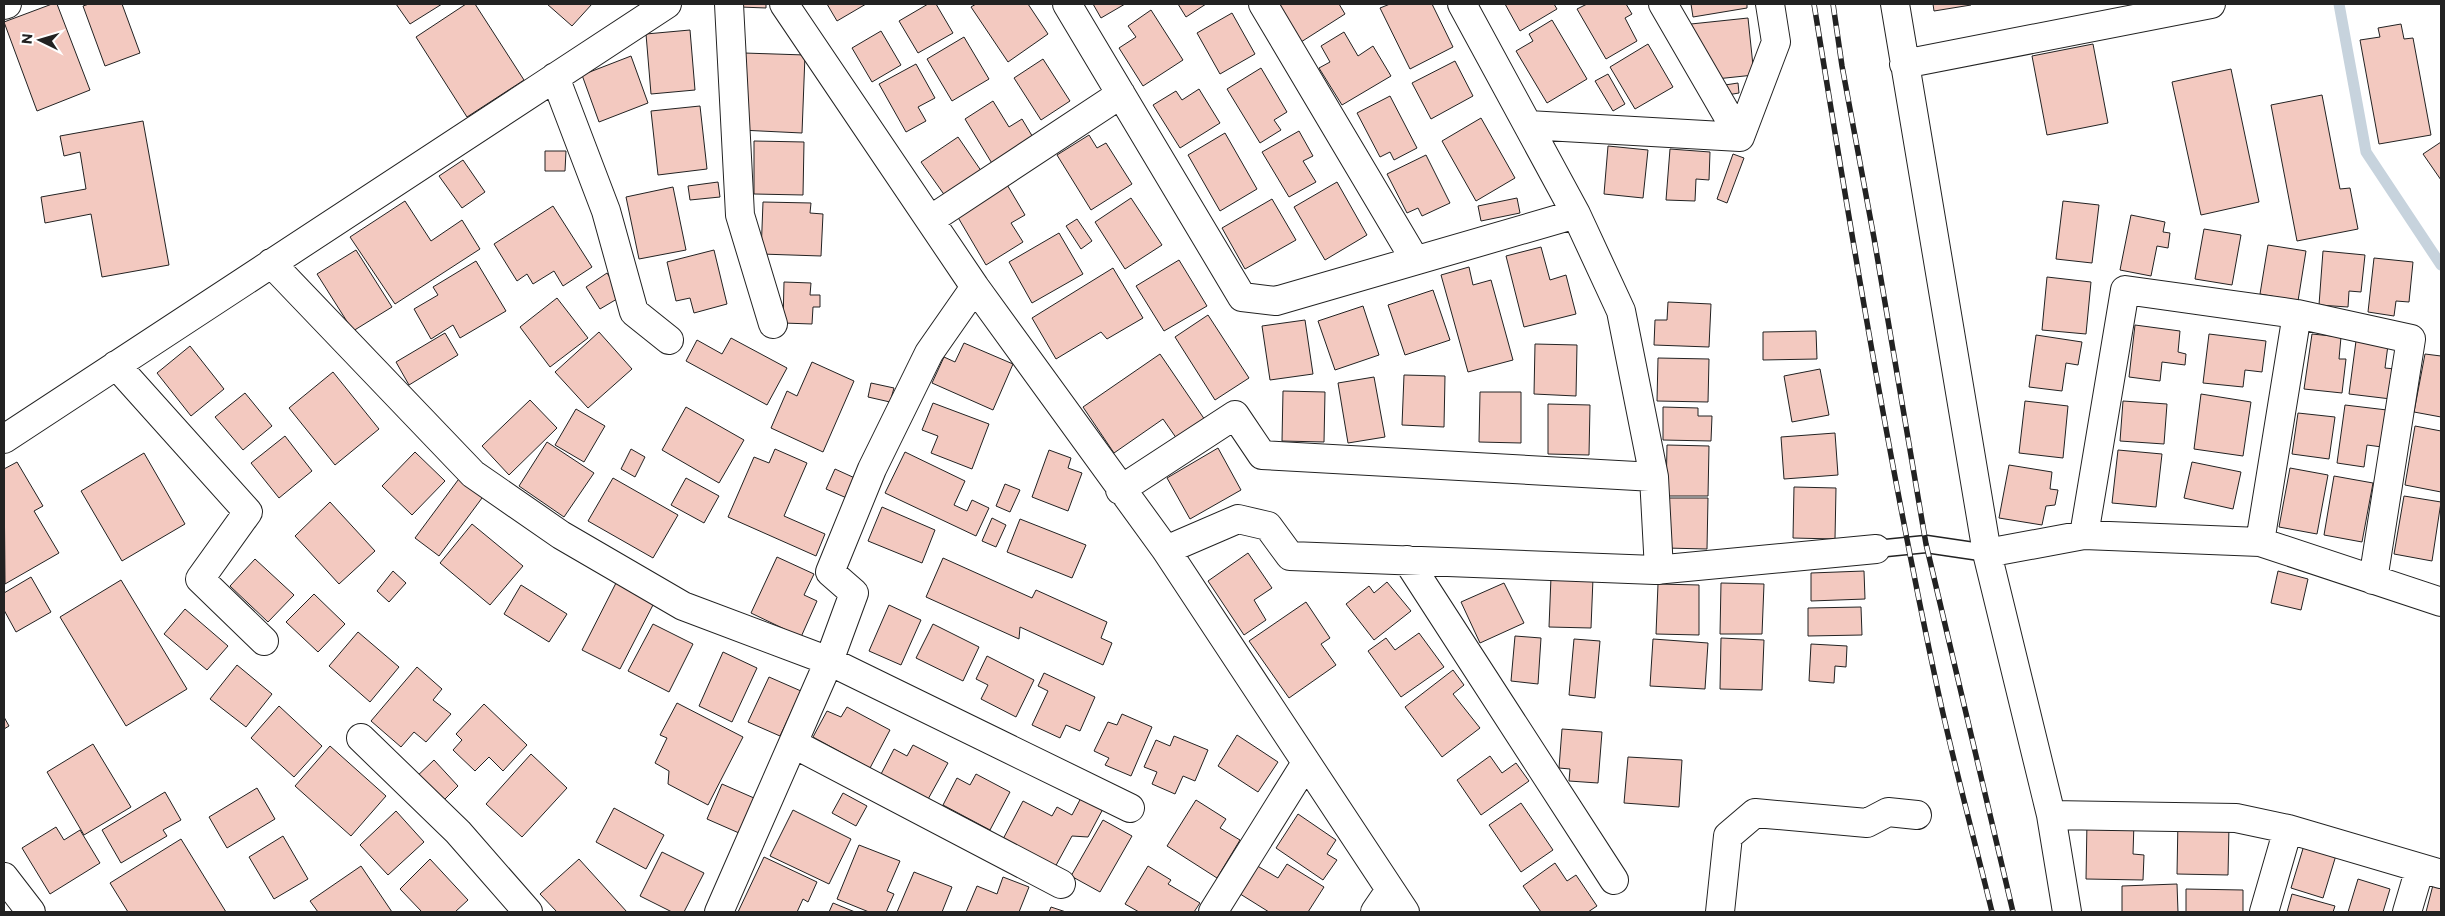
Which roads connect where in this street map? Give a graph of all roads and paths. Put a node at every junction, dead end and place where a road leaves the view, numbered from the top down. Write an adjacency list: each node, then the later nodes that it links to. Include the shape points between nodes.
1 (668, 4): 13 (street)
2 (729, 4): 23 (street, via 740,215)
3 (784, 4): 18 (street)
4 (1067, 4): 14 (street)
5 (1263, 4): 19 (street)
6 (1462, 4): 15 (street)
7 (1663, 4): 16 (street)
8 (1770, 4): 16 (street, via 1776,42)
9 (1894, 4): 12 (street)
10 (2211, 4): 11 (street)
11 (2111, 14): 12 (street)
12 (1904, 64): 33 (street)
13 (556, 77): 20 (street); 24 (street, via 606,212 634,312)
14 (1121, 94): 18 (street); 19 (street, via 1242,297 1276,301)
15 (1528, 125): 16 (street); 17 (street)
16 (1740, 137)
17 (1576, 214): 19 (street); 27 (street, via 1621,311)
18 (930, 220): 21 (street)
19 (1416, 260)
20 (271, 263): 25 (street); 39 (street, via 473,474 561,535 682,606)
21 (975, 287): 28 (street); 39 (street, via 929,353 872,469 830,572 854,593)
22 (2297, 314): 29 (street, via 2125,290); 30 (street); 36 (street, via 2411,339)
23 (773, 324)
24 (669, 340)
25 (116, 365): 26 (street); 38 (street, via 248,512 200,578)
26 (4, 439)
27 (1654, 477): 28 (street, via 1262,455 1235,415); 35 (street)
28 (1120, 490): 32 (street)
29 (2084, 535): 30 (street); 33 (street)
30 (2260, 542): 36 (street)
31 (1876, 549): 33 (lane, via 1926,544); 35 (street)
32 (1166, 550): 34 (street, via 1238,519 1268,526 1290,556); 42 (street)
33 (1987, 553): 45 (street)
34 (1407, 560): 35 (street); 49 (street)
35 (1659, 570)
36 (2373, 580): 37 (street)
37 (2441, 602)
38 (264, 641)
39 (829, 661): 41 (street); 43 (street)
40 (361, 738): 53 (street, via 458,832)
41 (794, 744): 50 (street); 54 (street)
42 (1306, 762): 51 (street); 55 (street)
43 (1130, 808)
44 (1917, 815): 58 (street, via 1888,812 1867,823 1755,813 1728,836)
45 (2051, 815): 46 (street, via 2236,818); 59 (street)
46 (2288, 829): 47 (street); 60 (street)
47 (2431, 871): 61 (street)
48 (4, 877): 52 (street)
49 (1614, 880)
50 (1061, 884)
51 (1390, 890): 56 (street); 57 (street)
52 (31, 912)
53 (528, 912)
54 (719, 912)
55 (1213, 912)
56 (1375, 912)
57 (1405, 912)
58 (1720, 912)
59 (2067, 912)
60 (2264, 912)
61 (2407, 912)

